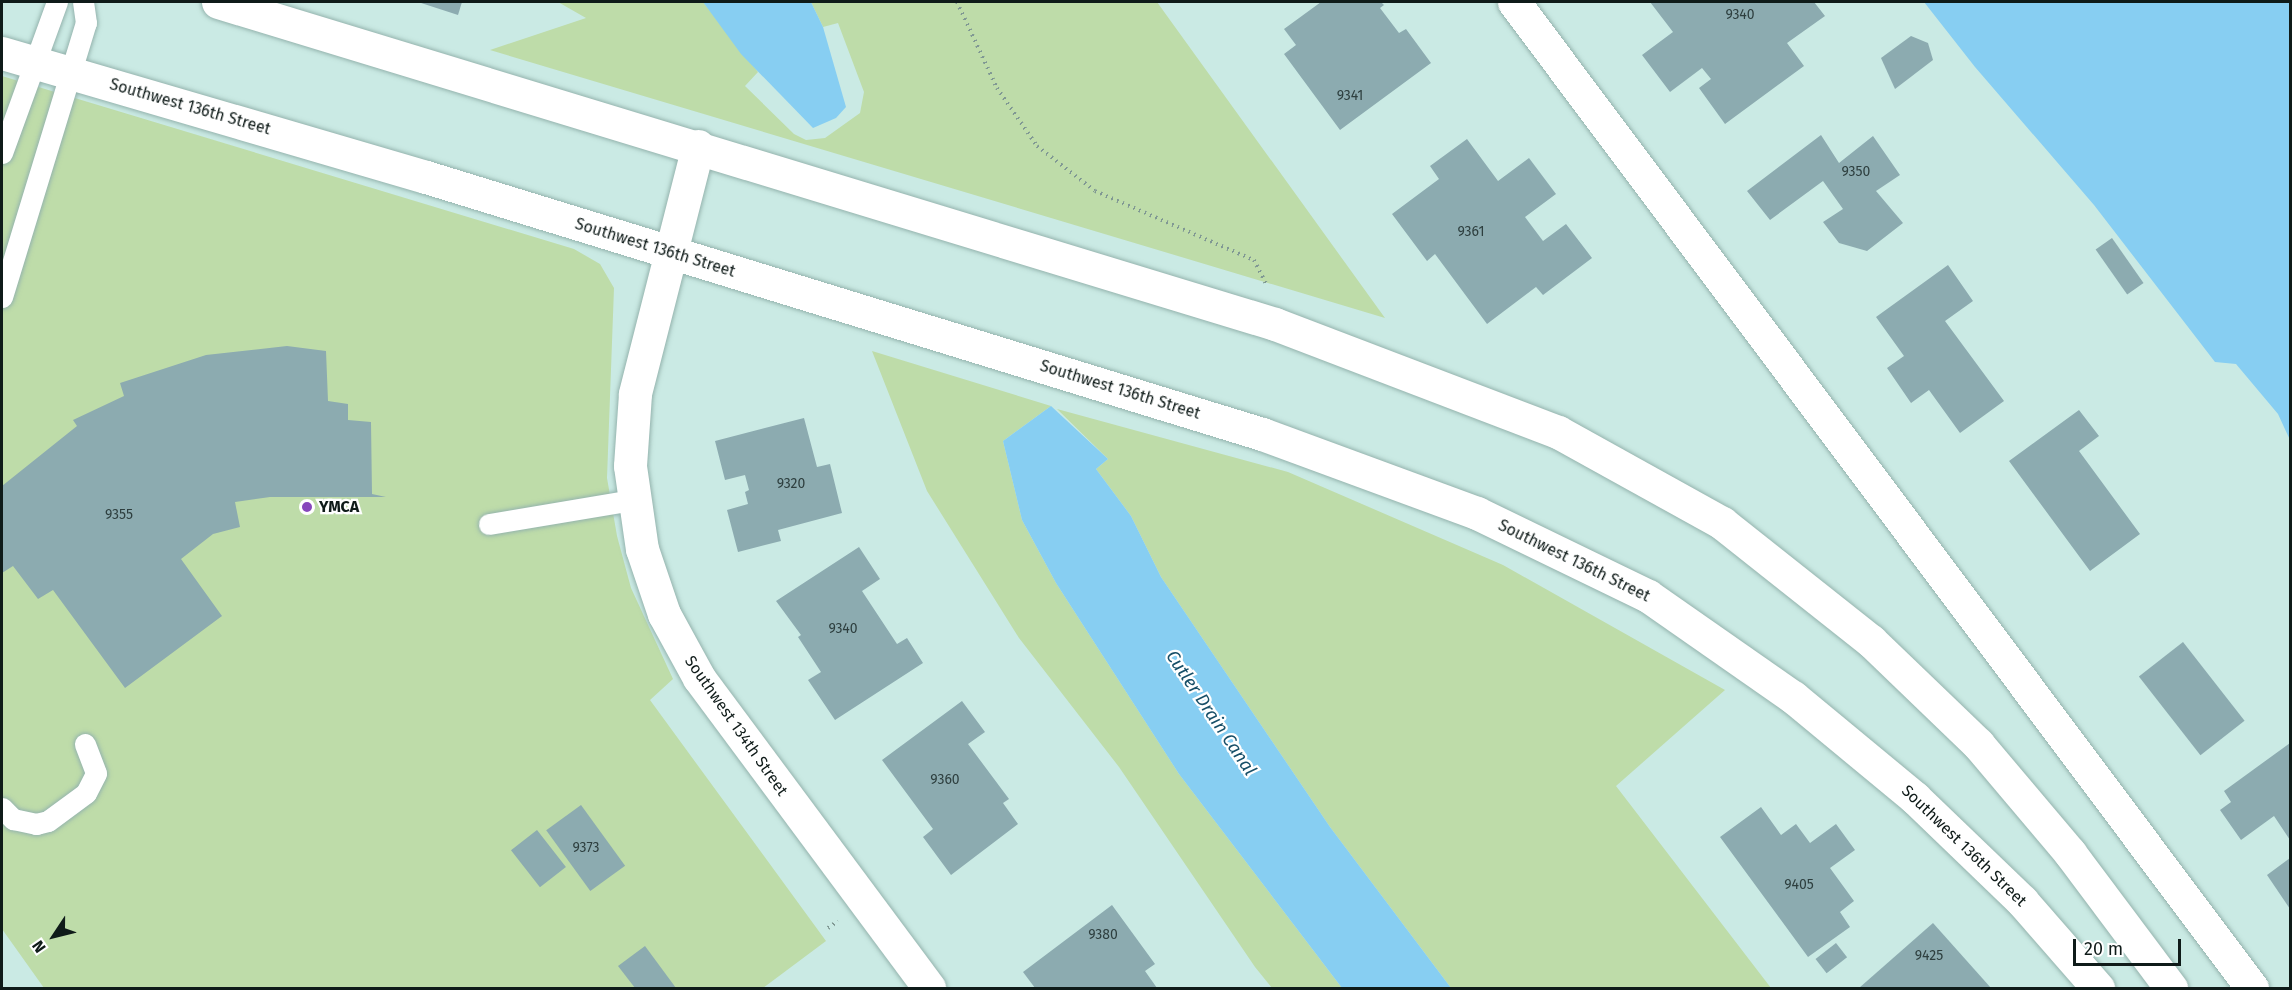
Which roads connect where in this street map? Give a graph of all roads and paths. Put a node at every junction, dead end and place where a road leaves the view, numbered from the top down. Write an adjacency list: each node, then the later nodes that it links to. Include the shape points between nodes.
1 (57, 2): 7 (lane)
2 (83, 2): 8 (lane, via 86,23)
3 (218, 2): 9 (street)
4 (957, 2): 12 (path, via 997,88 1037,146 1095,191 1254,260 1265,275)
5 (1514, 2): 21 (street)
6 (2, 53): 7 (street, Southwest 136th Street)
7 (34, 63): 8 (street, Southwest 136th Street); 10 (lane)
8 (70, 72): 11 (street, Southwest 136th Street); 13 (lane)
9 (698, 146): 11 (street, Southwest 134th Street); 20 (street, via 1275,324 1558,432 1722,524 1871,641 1978,744 2070,853)
10 (2, 153)
11 (668, 253): 14 (street, Southwest 134th Street, via 635,393 630,438); 19 (street, Southwest 136th Street, via 1262,434 1477,513 1648,596 1793,697 1915,798 2022,901)
12 (1266, 291)
13 (2, 297)
14 (633, 500): 15 (lane); 18 (street, Southwest 134th Street, via 647,570 686,657)
15 (489, 524)
16 (85, 744): 17 (lane, via 96,773 86,793 48,821 36,824 13,819)
17 (2, 808)
18 (928, 988)
19 (2098, 988)
20 (2171, 988)
21 (2252, 988)

